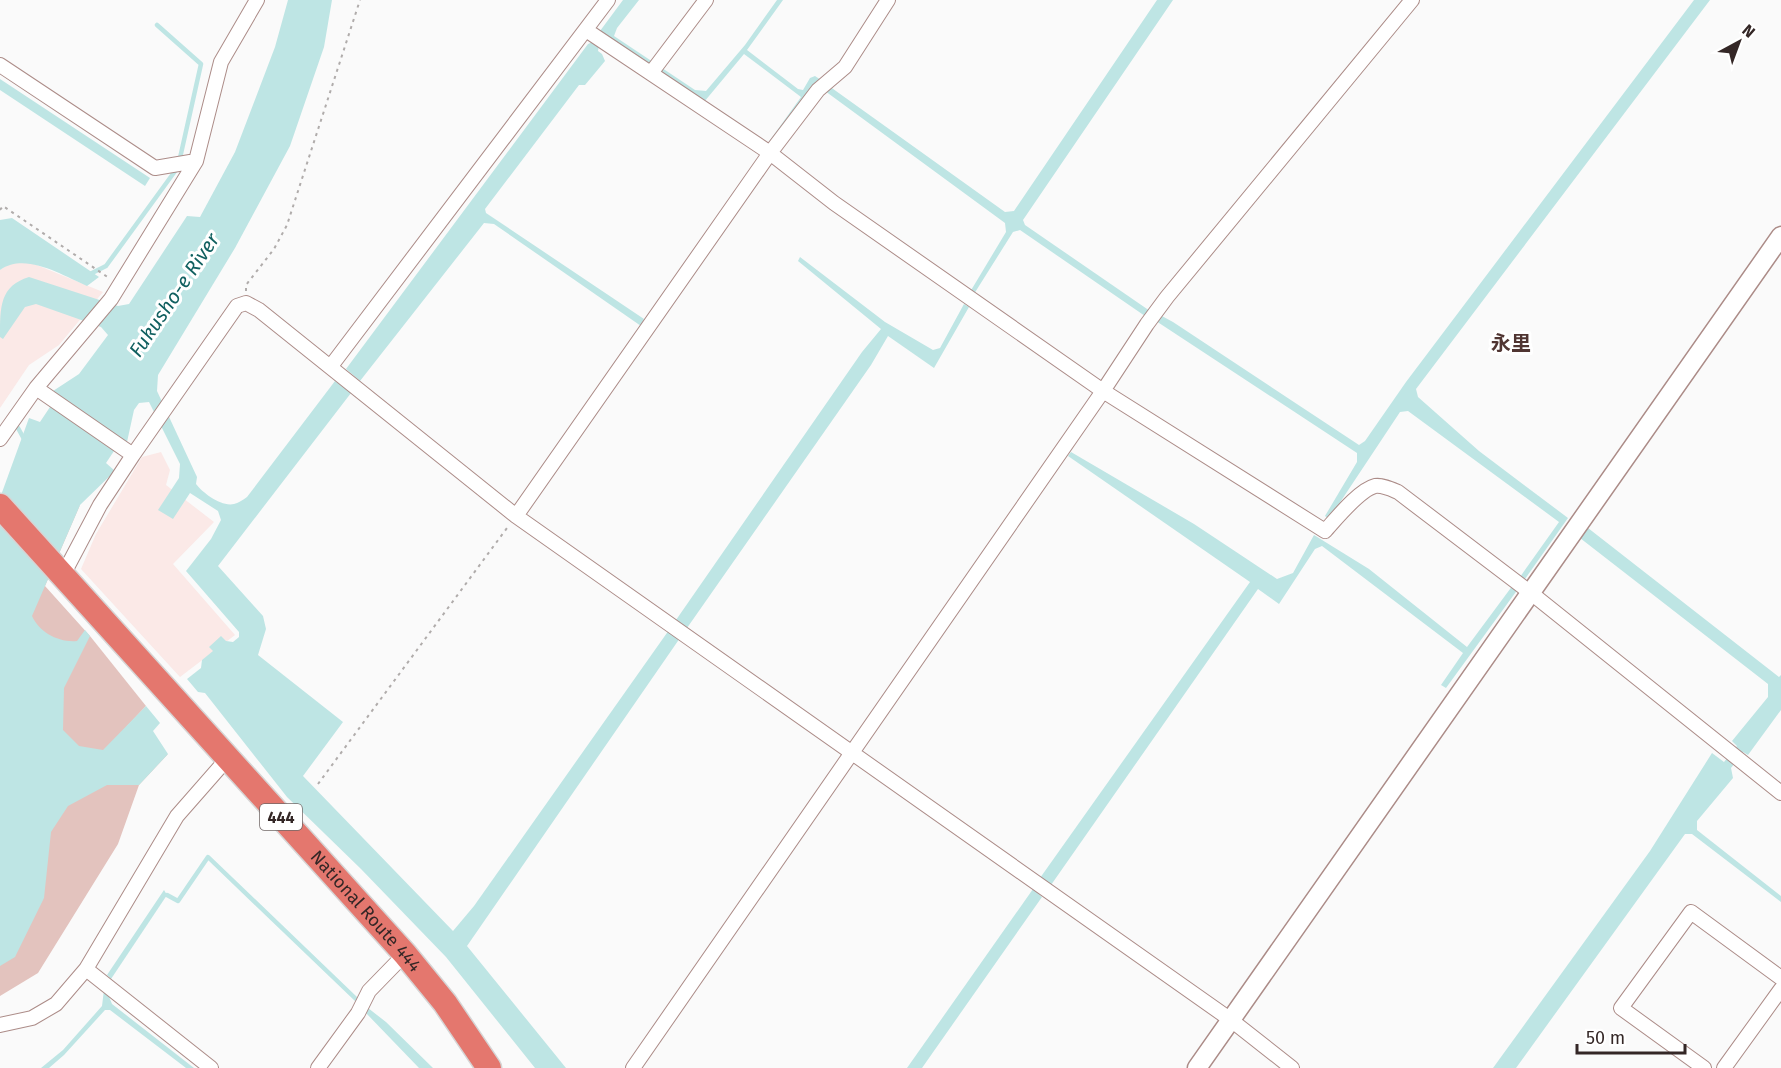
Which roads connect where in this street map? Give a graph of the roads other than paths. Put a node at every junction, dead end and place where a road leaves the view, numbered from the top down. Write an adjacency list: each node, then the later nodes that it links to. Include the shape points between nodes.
1 (257, 0): 10 (street, via 222,62)
2 (608, 0): 6 (street)
3 (706, 0): 8 (street)
4 (888, 0): 9 (street, via 845,67 818,90)
5 (1412, 0): 14 (street, via 1167,297)
6 (586, 30): 8 (street); 12 (street)
7 (0, 65): 10 (street, via 155,168)
8 (651, 73): 9 (street)
9 (770, 153): 14 (street, via 834,203); 18 (street)
10 (196, 161): 13 (street, via 111,299)
11 (1781, 236): 20 (street)
12 (331, 366): 16 (street, via 259,310 246,303 237,306); 18 (street)
13 (36, 388): 15 (street); 16 (street)
14 (1103, 391): 20 (street, via 1325,531 1362,493 1375,486 1388,487); 21 (street)
15 (0, 440)
16 (133, 455): 19 (street, via 100,505)
17 (0, 506): 19 (highway, 444)
18 (516, 516): 21 (street)
19 (63, 575): 22 (highway, National Route 444 / 444)
20 (1531, 593): 23 (street); 28 (street)
21 (853, 752): 28 (street); 33 (street)
22 (227, 759): 24 (highway, National Route 444 / 444); 25 (street, via 177,816)
23 (1781, 793)
24 (405, 954): 31 (street, via 369,991); 32 (highway, National Route 444 / 444, via 445,1003)
25 (86, 969): 29 (street, via 56,1004 32,1018); 30 (street)
26 (1781, 978): 36 (street, via 1691,912 1621,1008)
27 (1781, 989): 37 (street)
28 (1231, 1020): 34 (street); 35 (street)
29 (0, 1025)
30 (211, 1068)
31 (318, 1068)
32 (489, 1068)
33 (633, 1068)
34 (1197, 1068)
35 (1292, 1068)
36 (1704, 1068)
37 (1724, 1068)

